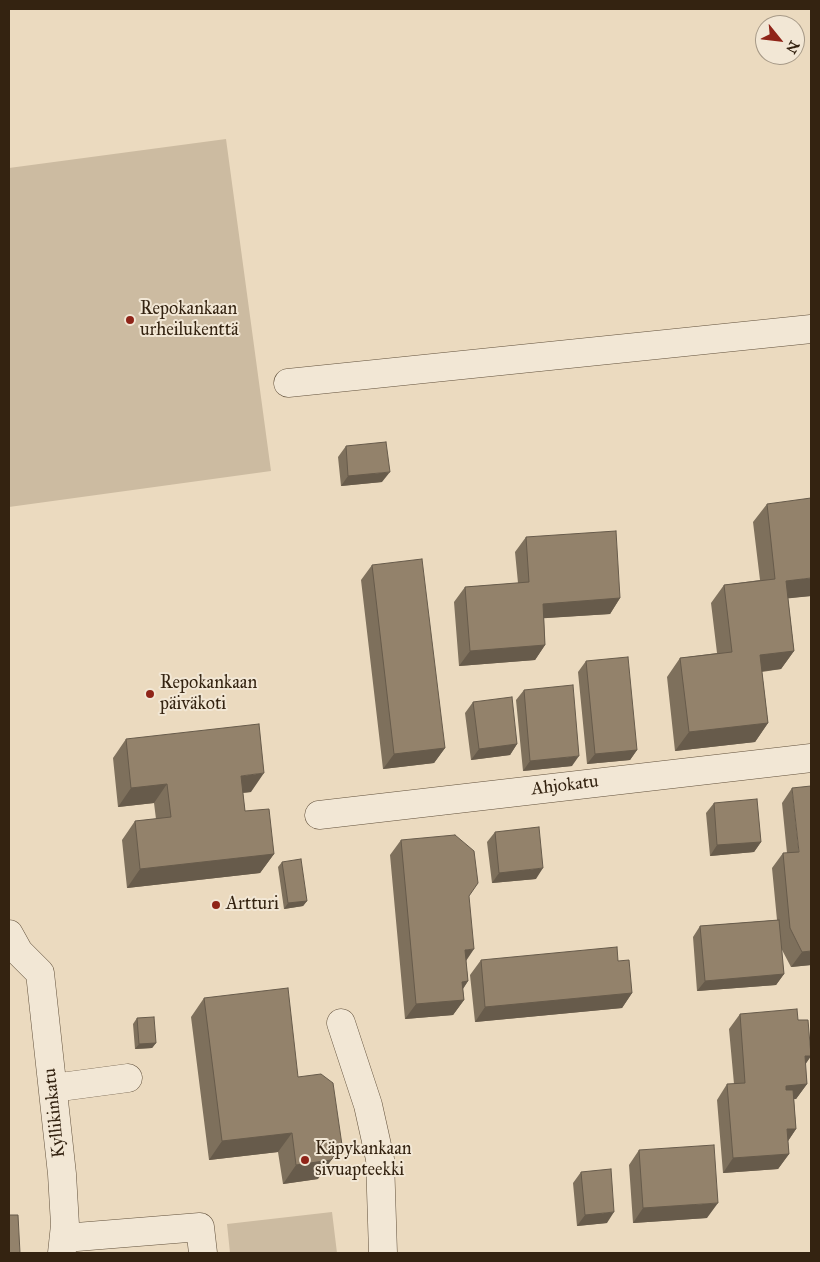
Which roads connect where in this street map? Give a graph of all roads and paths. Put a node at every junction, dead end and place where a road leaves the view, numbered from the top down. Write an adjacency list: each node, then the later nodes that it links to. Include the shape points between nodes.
1 (811, 328): 2 (street)
2 (288, 383)
3 (811, 758): 4 (street, Ahjokatu)
4 (319, 814)
5 (12, 947): 8 (street, Kyllikinkatu, via 40,973)
6 (341, 1023): 11 (street, via 368,1104 380,1159)
7 (128, 1078): 8 (street)
8 (52, 1088): 9 (street, Kyllikinkatu, via 66,1225)
9 (63, 1246): 10 (street, via 200,1227)
10 (203, 1253)
11 (383, 1253)

